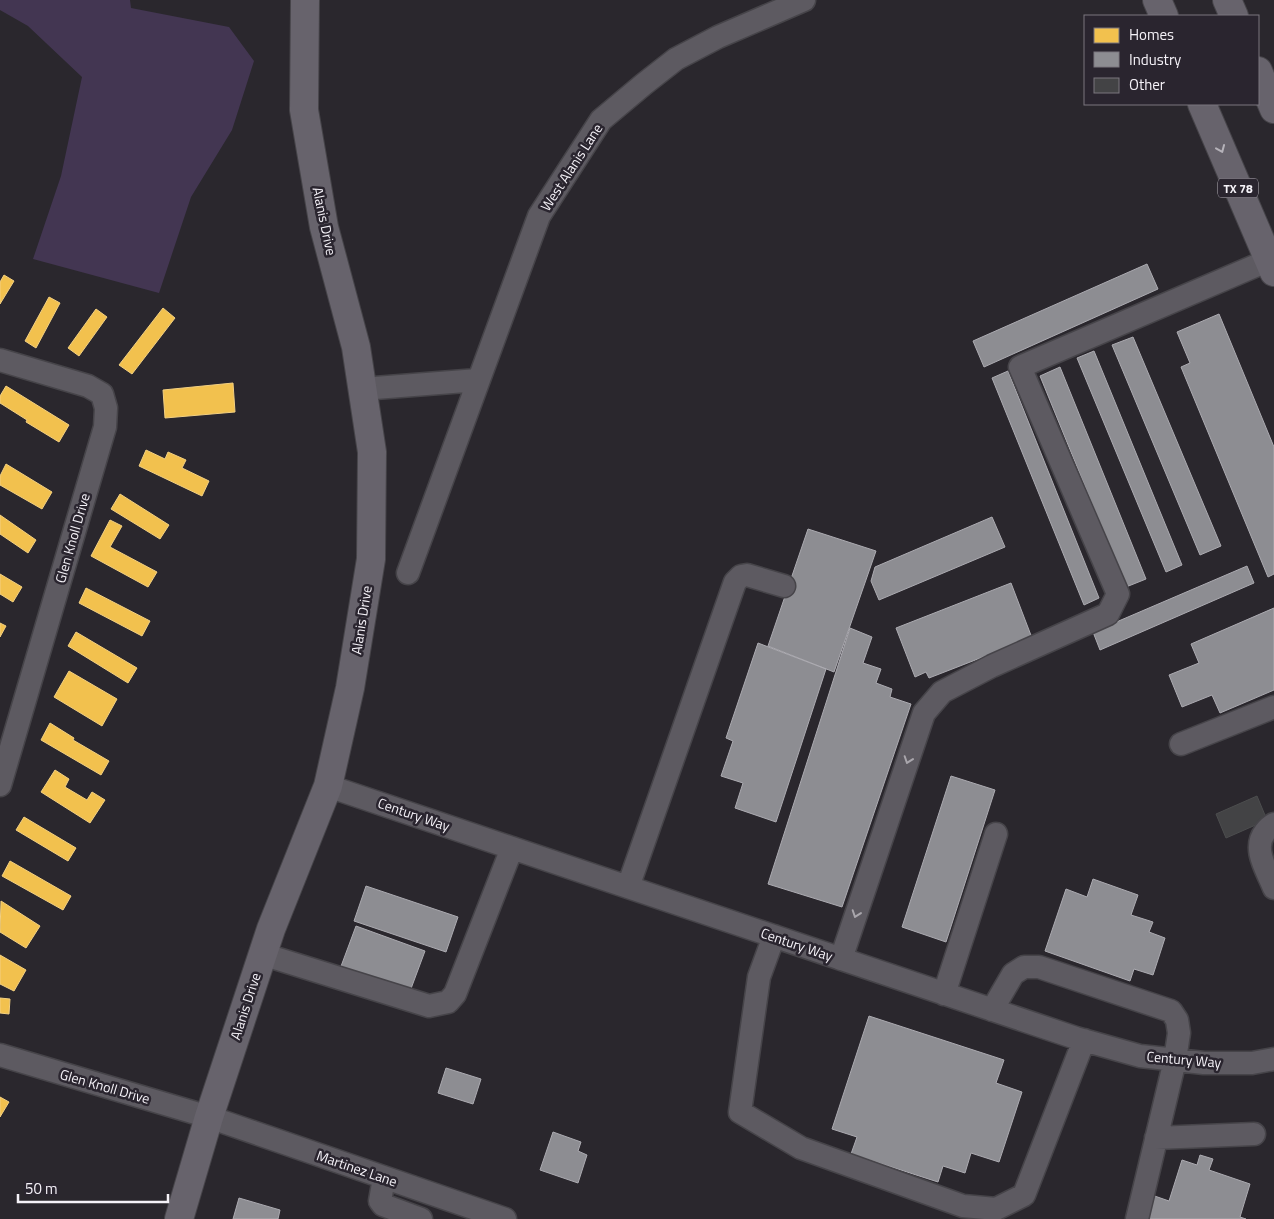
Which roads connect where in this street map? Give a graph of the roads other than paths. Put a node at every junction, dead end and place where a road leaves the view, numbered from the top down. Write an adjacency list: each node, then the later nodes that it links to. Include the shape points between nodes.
1 (305, 0): 13 (main road, Alanis Drive, via 304,110 324,226 356,347)
2 (804, 0): 12 (street, West Alanis Lane, via 676,59 601,120 539,216)
3 (1157, 0): 5 (main road)
4 (1227, 0): 6 (main road)
5 (1164, 15)
6 (1234, 15)
7 (1259, 73): 9 (main road)
8 (1202, 105): 10 (main road, TX 78, one-way to 10)
9 (1274, 109)
10 (1271, 266): 27 (street, one-way to 27, via 1020,367 1118,594 1108,614 942,692 924,714)
11 (0, 360): 18 (street, Glen Knoll Drive, via 88,386 102,394 106,408 105,427)
12 (478, 380): 13 (street); 14 (street, West Alanis Lane)
13 (362, 389): 19 (main road, Alanis Drive, via 372,452 371,559 350,688)
14 (408, 573)
15 (784, 586): 23 (street, via 747,575 735,582)
16 (1274, 707): 17 (street)
17 (1181, 744)
18 (0, 785)
19 (328, 786): 22 (street, Century Way); 26 (main road, Alanis Drive)
20 (1274, 824): 24 (street, via 1261,838 1260,853)
21 (996, 834): 28 (street)
22 (512, 848): 23 (street, Century Way); 26 (street, via 455,994 448,1002 429,1006)
23 (628, 887): 25 (street, Century Way)
24 (1274, 888)
25 (774, 936): 27 (street, Century Way); 30 (street, via 759,977 740,1112 801,1148 963,1206 996,1209 1024,1195)
26 (262, 954): 34 (main road, Alanis Drive)
27 (841, 959): 28 (street, Century Way)
28 (944, 994): 29 (street, Century Way)
29 (992, 1010): 30 (street, Century Way); 33 (street, via 1013,974 1024,967 1039,967 1171,1011 1177,1020)
30 (1084, 1040): 33 (street, Century Way, via 1140,1056)
31 (0, 1055): 34 (street, Glen Knoll Drive)
32 (1274, 1059): 33 (street, Century Way, via 1252,1063)
33 (1175, 1060): 36 (street)
34 (209, 1117): 37 (street, Martinez Lane); 40 (main road, Alanis Drive)
35 (1254, 1134): 36 (street)
36 (1156, 1138): 43 (street)
37 (384, 1178): 38 (street); 39 (street, Martinez Lane)
38 (376, 1212): 41 (street)
39 (467, 1213): 42 (street, Martinez Lane)
40 (179, 1219)
41 (421, 1219)
42 (505, 1219)
43 (1137, 1219)

